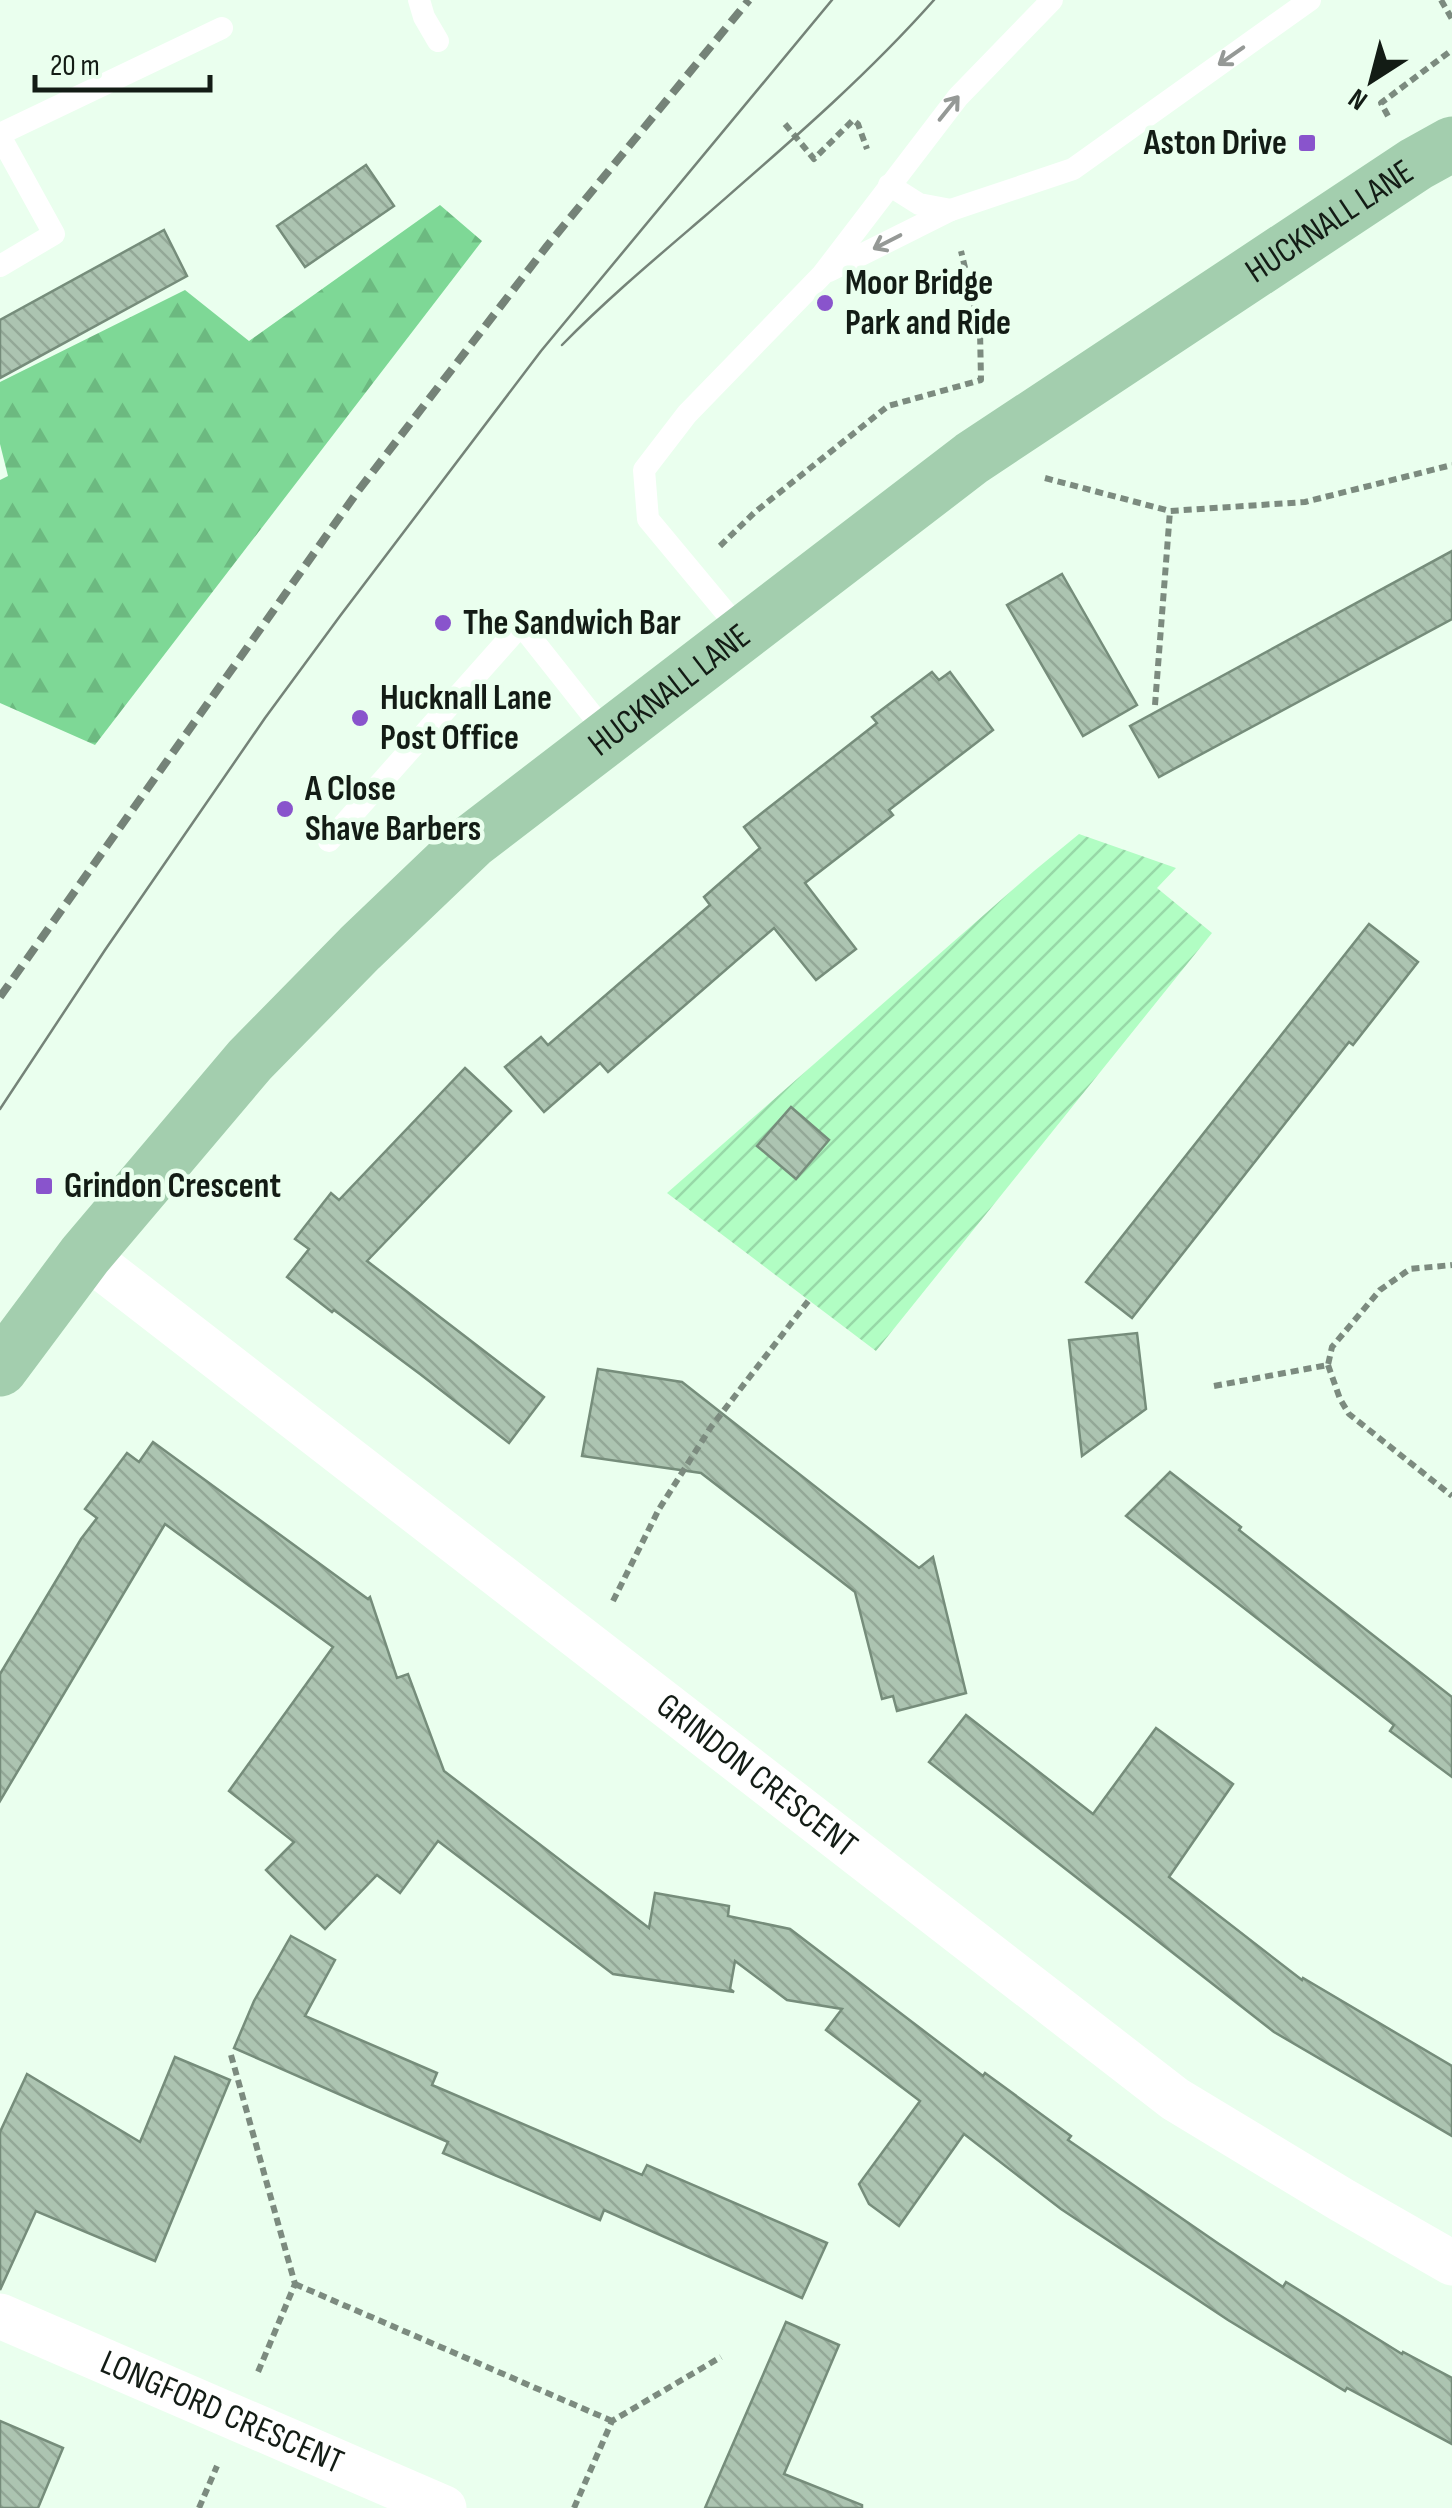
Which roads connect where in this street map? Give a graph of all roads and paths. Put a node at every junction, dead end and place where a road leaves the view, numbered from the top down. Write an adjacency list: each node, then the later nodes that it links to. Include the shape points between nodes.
1 (419, 0): 7 (lane)
2 (1052, 0): 11 (lane, one-way to 2)
3 (1310, 0): 13 (lane, one-way to 13, via 1073,169)
4 (1441, 0): 5 (path)
5 (1452, 18)
6 (222, 28): 9 (lane)
7 (438, 41)
8 (785, 124): 11 (path, via 814,159 853,120 865,148)
9 (0, 135): 14 (lane, via 54,234)
10 (1452, 144): 16 (main road, HUCKNALL LANE)
11 (908, 160): 12 (lane)
12 (889, 185): 13 (lane, via 919,204); 15 (lane)
13 (952, 210): 15 (lane, one-way to 15); 19 (path, via 980,330 982,380 888,406 755,512)
14 (0, 266)
15 (822, 275): 19 (lane, via 687,414 644,470 648,519)
16 (972, 458): 18 (path); 20 (main road, HUCKNALL LANE)
17 (1452, 466): 18 (path, via 1305,502)
18 (1170, 511): 21 (path)
19 (693, 572): 20 (lane)
20 (742, 632): 22 (main road, HUCKNALL LANE)
21 (1155, 705)
22 (608, 735): 23 (lane, via 521,625); 24 (main road, HUCKNALL LANE, via 472,842 360,948 250,1060)
23 (330, 841)
24 (85, 1255): 28 (main road, HUCKNALL LANE); 31 (street, GRINDON CRESCENT)
25 (1452, 1265): 27 (path, via 1410,1269 1380,1290 1332,1347)
26 (809, 1300): 31 (path, via 711,1427 659,1509)
27 (1328, 1364): 29 (path); 30 (path, via 1349,1414)
28 (0, 1369)
29 (1214, 1386)
30 (1452, 1496)
31 (592, 1647): 33 (street, GRINDON CRESCENT, via 1175,2098)
32 (231, 2055): 34 (path)
33 (1452, 2263)
34 (296, 2284): 37 (path); 38 (path)
35 (0, 2316): 37 (street, LONGFORD CRESCENT)
36 (722, 2356): 38 (path)
37 (238, 2418): 39 (street, LONGFORD CRESCENT)
38 (612, 2421): 40 (path)
39 (444, 2508)
40 (574, 2508)

